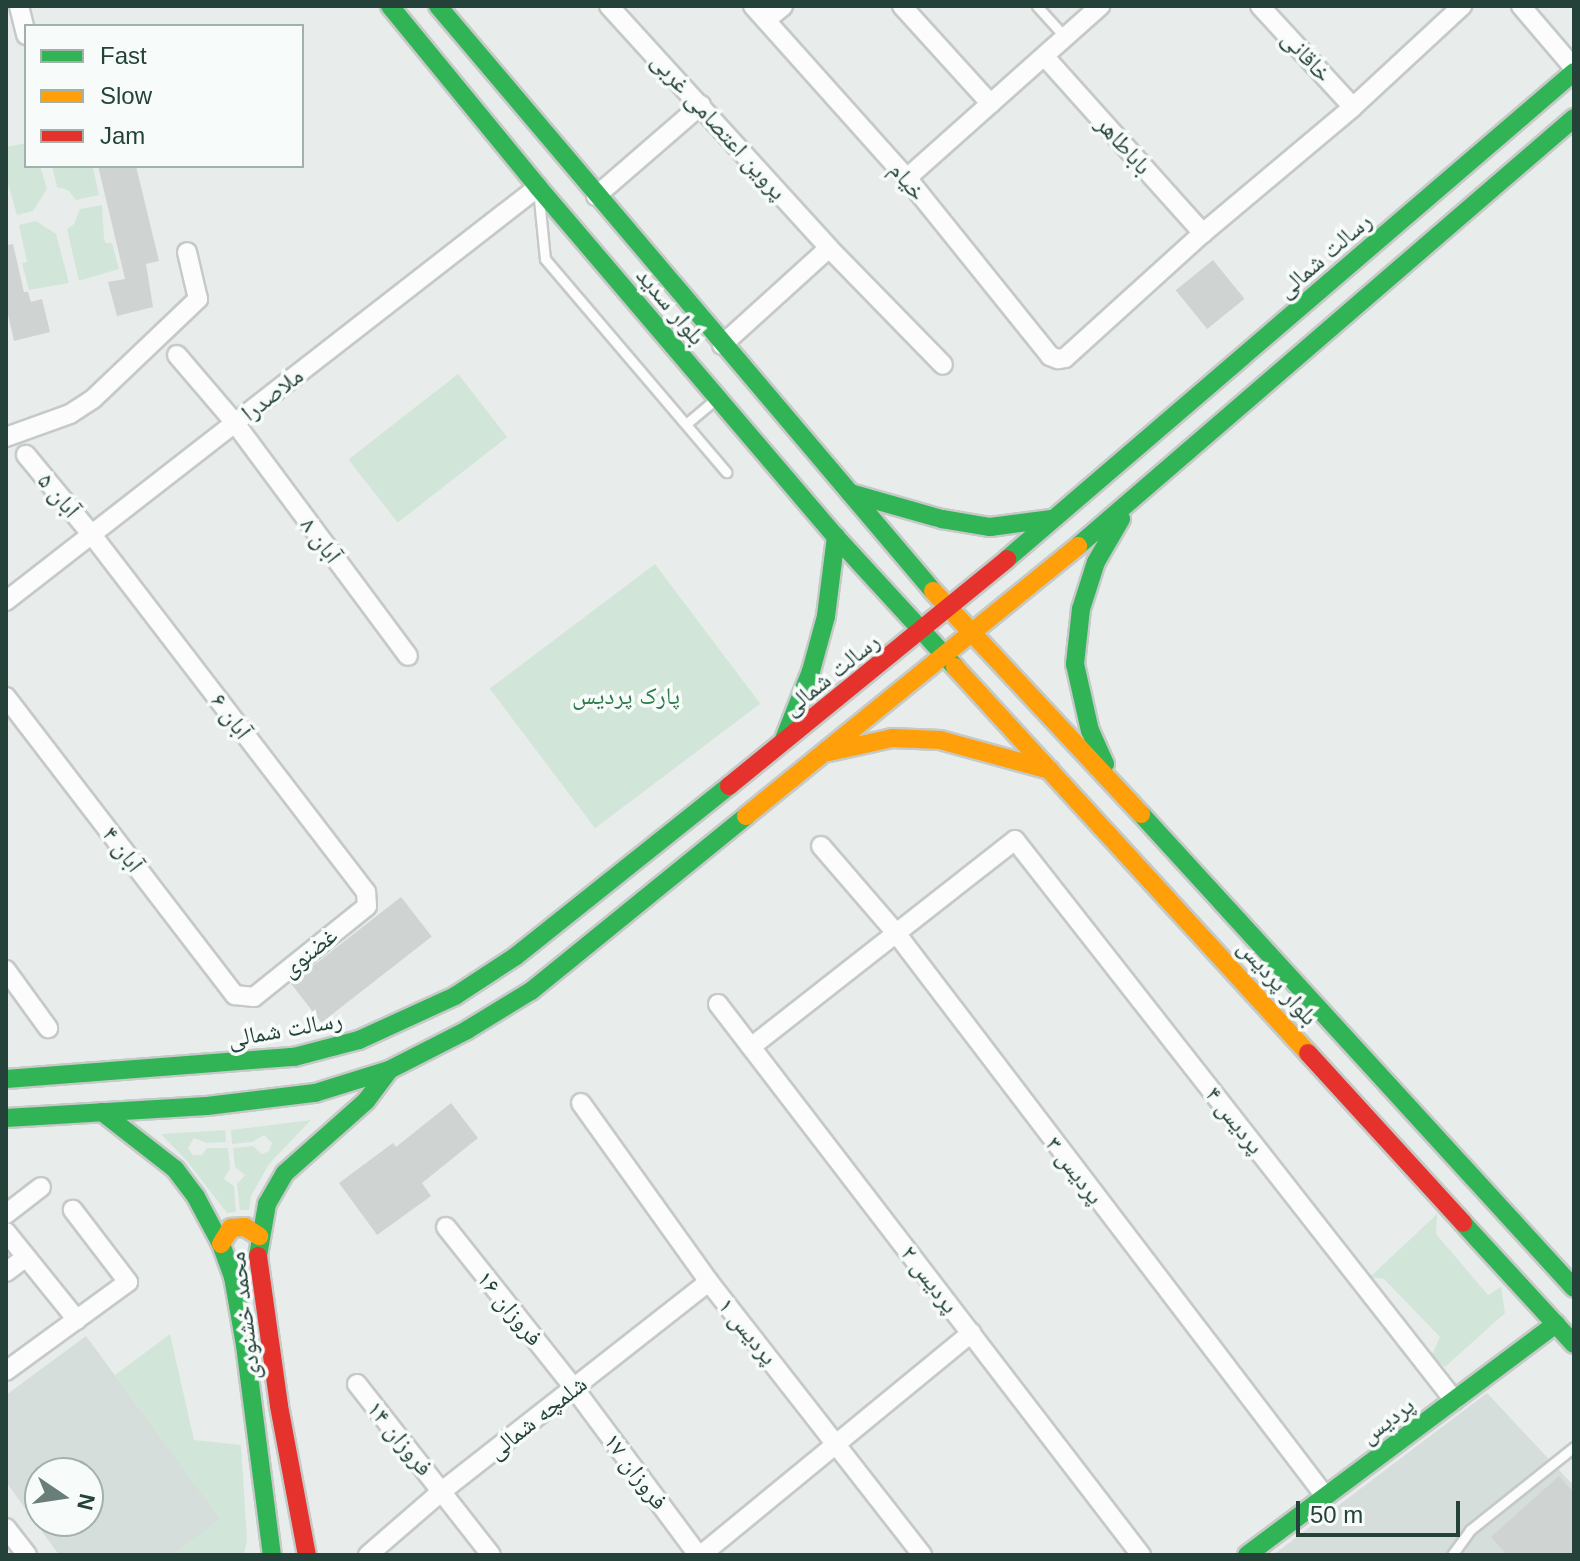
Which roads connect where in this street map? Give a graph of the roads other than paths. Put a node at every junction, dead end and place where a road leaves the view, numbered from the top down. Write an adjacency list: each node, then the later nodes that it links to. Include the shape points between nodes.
1 (19, 6): 13 (street)
2 (390, 6): 22 (main road, بلوار سدید)
3 (438, 6): 23 (main road, بلوار سدید)
4 (609, 6): 18 (street, پروین اعتصامی غربی)
5 (783, 6): 12 (street)
6 (902, 6): 17 (street)
7 (1037, 6): 14 (lane)
8 (1100, 6): 14 (street)
9 (1260, 6): 19 (street, خاقانی)
10 (1462, 6): 19 (street)
11 (1521, 6): 16 (street)
12 (760, 13): 21 (street, خیام)
13 (24, 27)
14 (1065, 37): 15 (street)
15 (1045, 57): 17 (street); 24 (street, باباطاهر)
16 (1574, 70): 38 (main road, رسالت شمالی)
17 (991, 104): 21 (street)
18 (701, 105): 23 (street); 25 (street, پروین اعتصامی غربی)
19 (1353, 107): 24 (street)
20 (1574, 118): 37 (main road)
21 (907, 178): 24 (street, خیام, via 1050,356 1058,359)
22 (538, 187): 30 (main road, بلوار سدید); 31 (street, ملاصدرا); 32 (lane, via 545,259)
23 (596, 196): 27 (main road, بلوار سدید)
24 (1203, 233)
25 (829, 248): 27 (street); 29 (street, پروین اعتصامی غربی)
26 (187, 252): 33 (street, via 198,299 93,399 70,414)
27 (722, 345): 36 (main road, بلوار سدید)
28 (177, 355): 31 (street, آبان ۸)
29 (943, 365)
30 (718, 398): 32 (lane); 40 (main road, بلوار سدید)
31 (235, 423): 39 (street, ملاصدرا); 50 (street, آبان ۸)
32 (686, 424): 35 (lane)
33 (6, 437)
34 (26, 455): 39 (street, آبان ۵)
35 (726, 472)
36 (850, 493): 38 (main road, via 990,527); 41 (main road, بلوار سدید)
37 (1129, 505): 44 (main road); 57 (main road, via 1096,562 1081,609 1075,664 1090,731)
38 (1053, 519): 42 (main road, رسالت شمالی)
39 (92, 535): 45 (street, ملاصدرا); 61 (street, آبان ۶)
40 (836, 537): 43 (main road, بلوار سدید); 54 (main road, via 826,616)
41 (894, 545): 43 (main road); 46 (main road, بلوار سدید)
42 (1007, 558): 44 (main road); 46 (main road, رسالت شمالی)
43 (866, 568): 47 (main road, بلوار سدید)
44 (1029, 587): 48 (main road)
45 (6, 601)
46 (948, 609): 47 (main road, رسالت شمالی); 48 (main road, بلوار سدید)
47 (923, 631): 49 (main road, بلوار سدید); 51 (main road, رسالت شمالی)
48 (971, 635): 49 (main road); 57 (main road, بلوار پردیس)
49 (945, 654): 53 (main road); 56 (main road, بلوار پردیس)
50 (408, 656)
51 (850, 690): 53 (main road); 54 (main road, رسالت شمالی)
52 (6, 697): 64 (street, آبان ۴, via 235,995)
53 (869, 716): 55 (main road)
54 (781, 746): 69 (main road, رسالت شمالی, via 516,956 455,996 359,1040 294,1057)
55 (823, 753): 56 (main road, via 892,738 940,740); 68 (main road, via 531,991)
56 (1051, 771): 59 (main road, بلوار پردیس)
57 (1114, 784): 58 (main road, بلوار پردیس)
58 (1147, 821): 59 (main road); 83 (main road, بلوار پردیس)
59 (1118, 845): 85 (main road, بلوار پردیس)
60 (821, 846): 62 (street, پردیس ۳)
61 (369, 899): 64 (street, غضنوی, via 367,906 254,997)
62 (896, 933): 67 (street); 91 (street, پردیس ۴, via 1015,840); 95 (street, پردیس ۳)
63 (6, 970): 66 (street)
64 (244, 998)
65 (718, 1004): 67 (street, پردیس ۲)
66 (48, 1028)
67 (751, 1047): 86 (street, پردیس ۲)
68 (389, 1070): 71 (main road, via 315,1093); 78 (main road, محمد خشنودی, via 366,1101 285,1173 271,1195)
69 (6, 1079)
70 (581, 1103): 82 (street, پردیس ۱)
71 (102, 1112): 72 (main road); 79 (main road, محمد خشنودی, via 175,1169)
72 (6, 1118)
73 (41, 1187): 75 (street)
74 (73, 1210): 84 (street, via 128,1282)
75 (6, 1214)
76 (446, 1227): 90 (street, فروزان ۱۶)
77 (6, 1232): 80 (street)
78 (259, 1236): 79 (main road, via 245,1227 231,1228); 99 (main road, محمد خشنودی, via 258,1264 279,1406)
79 (221, 1244): 98 (main road, محمد خشنودی, via 233,1277 245,1345)
80 (26, 1257): 81 (street); 84 (street)
81 (6, 1272)
82 (709, 1282): 90 (street, شلمچه شمالی); 92 (street, پردیس ۱)
83 (1574, 1288)
84 (77, 1320): 88 (street)
85 (1556, 1324): 87 (main road, بلوار پردیس); 91 (main road, پردیس)
86 (971, 1333): 92 (street); 104 (street, پردیس ۲)
87 (1574, 1344)
88 (6, 1371)
89 (357, 1384): 94 (street, فروزان ۱۴)
90 (574, 1388): 94 (street, شلمچه شمالی); 102 (street, فروزان ۱۷)
91 (1454, 1400): 95 (main road, پردیس)
92 (837, 1443): 102 (street); 103 (street, پردیس ۱)
93 (1574, 1447): 106 (lane, via 1470,1530)
94 (442, 1491): 100 (street, شلمچه شمالی); 101 (street, فروزان ۱۴)
95 (1325, 1496): 105 (main road, پردیس)
96 (6, 1528): 97 (street)
97 (27, 1555)
98 (272, 1555)
99 (307, 1555)
100 (368, 1555)
101 (491, 1555)
102 (700, 1555)
103 (922, 1555)
104 (1141, 1555)
105 (1247, 1555)
106 (1452, 1555)

